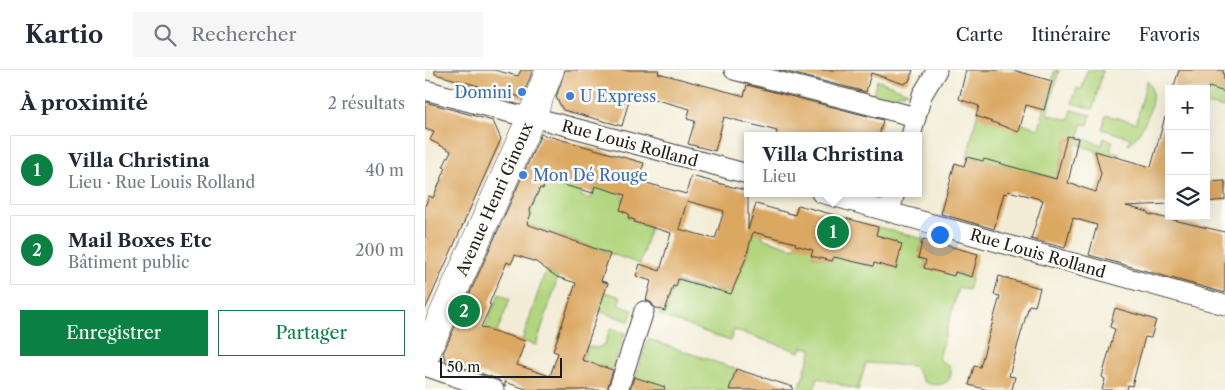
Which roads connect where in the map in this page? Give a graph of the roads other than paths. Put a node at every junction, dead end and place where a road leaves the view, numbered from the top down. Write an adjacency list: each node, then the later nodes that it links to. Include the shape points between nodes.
1 (550, 70): 6 (street, Avenue Henri Ginoux)
2 (734, 70): 5 (street)
3 (937, 70): 5 (street, via 926,86)
4 (425, 90): 6 (street, Rue Louis Rolland)
5 (916, 117): 7 (street)
6 (531, 118): 8 (street, Rue Louis Rolland); 14 (street, Avenue Henri Ginoux)
7 (912, 132)
8 (744, 173)
9 (836, 197): 11 (street, Rue Louis Rolland)
10 (894, 197): 11 (street)
11 (890, 211): 12 (street, Rue Louis Rolland)
12 (1225, 305)
13 (644, 311): 17 (street)
14 (425, 355)
15 (425, 366): 16 (street)
16 (494, 390)
17 (618, 390)

